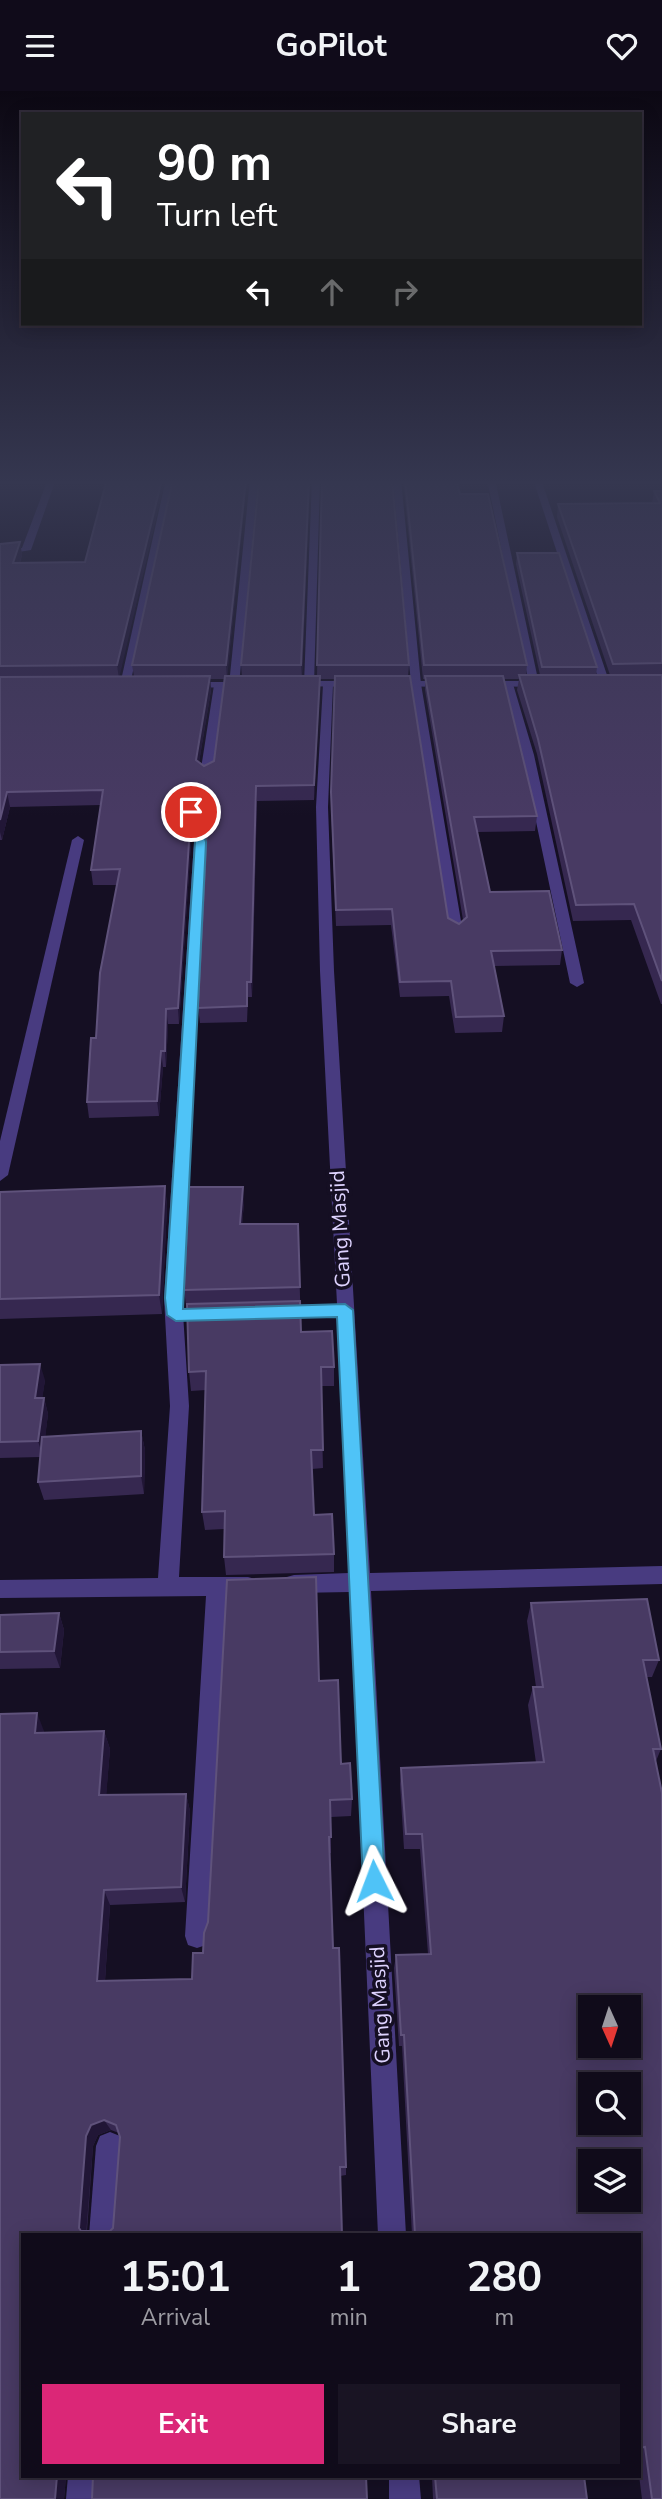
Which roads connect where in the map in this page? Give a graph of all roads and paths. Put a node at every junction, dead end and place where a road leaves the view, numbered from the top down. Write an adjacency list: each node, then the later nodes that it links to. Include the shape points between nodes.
1 (145, 591): 18 (street)
2 (243, 591): 22 (street)
3 (318, 591): 24 (street, Gang Masjid)
4 (407, 591): 10 (street)
5 (515, 591): 14 (street)
6 (571, 591): 16 (street, via 599,684)
7 (284, 684): 24 (street)
8 (366, 684): 24 (street)
9 (378, 684): 10 (street)
10 (416, 684): 11 (street); 28 (street)
11 (455, 684)
12 (468, 684): 13 (street)
13 (508, 684): 14 (street); 29 (street)
14 (534, 684): 15 (street)
15 (557, 684)
16 (618, 684)
17 (111, 685): 18 (street)
18 (125, 685): 19 (street)
19 (138, 685)
20 (179, 685): 21 (street)
21 (219, 685): 22 (street); 25 (street)
22 (234, 685): 23 (street)
23 (259, 685)
24 (319, 685): 31 (street, Gang Masjid, via 328,997)
25 (206, 775)
26 (191, 812): 35 (street, via 201,842 173,1298 182,1315)
27 (78, 839): 30 (street)
28 (456, 933)
29 (577, 982)
30 (0, 1174)
31 (345, 1310): 32 (street); 34 (street, Gang Masjid)
32 (254, 1313)
33 (662, 1574): 34 (street)
34 (359, 1582): 36 (street); 41 (street, Gang Masjid)
35 (168, 1587): 36 (street); 37 (street)
36 (217, 1588): 38 (street)
37 (0, 1589)
38 (197, 1936)
39 (110, 2146): 40 (street)
40 (103, 2233)
41 (392, 2233)
42 (84, 2478): 44 (street)
43 (404, 2478): 45 (street)
44 (82, 2499)
45 (405, 2499)

